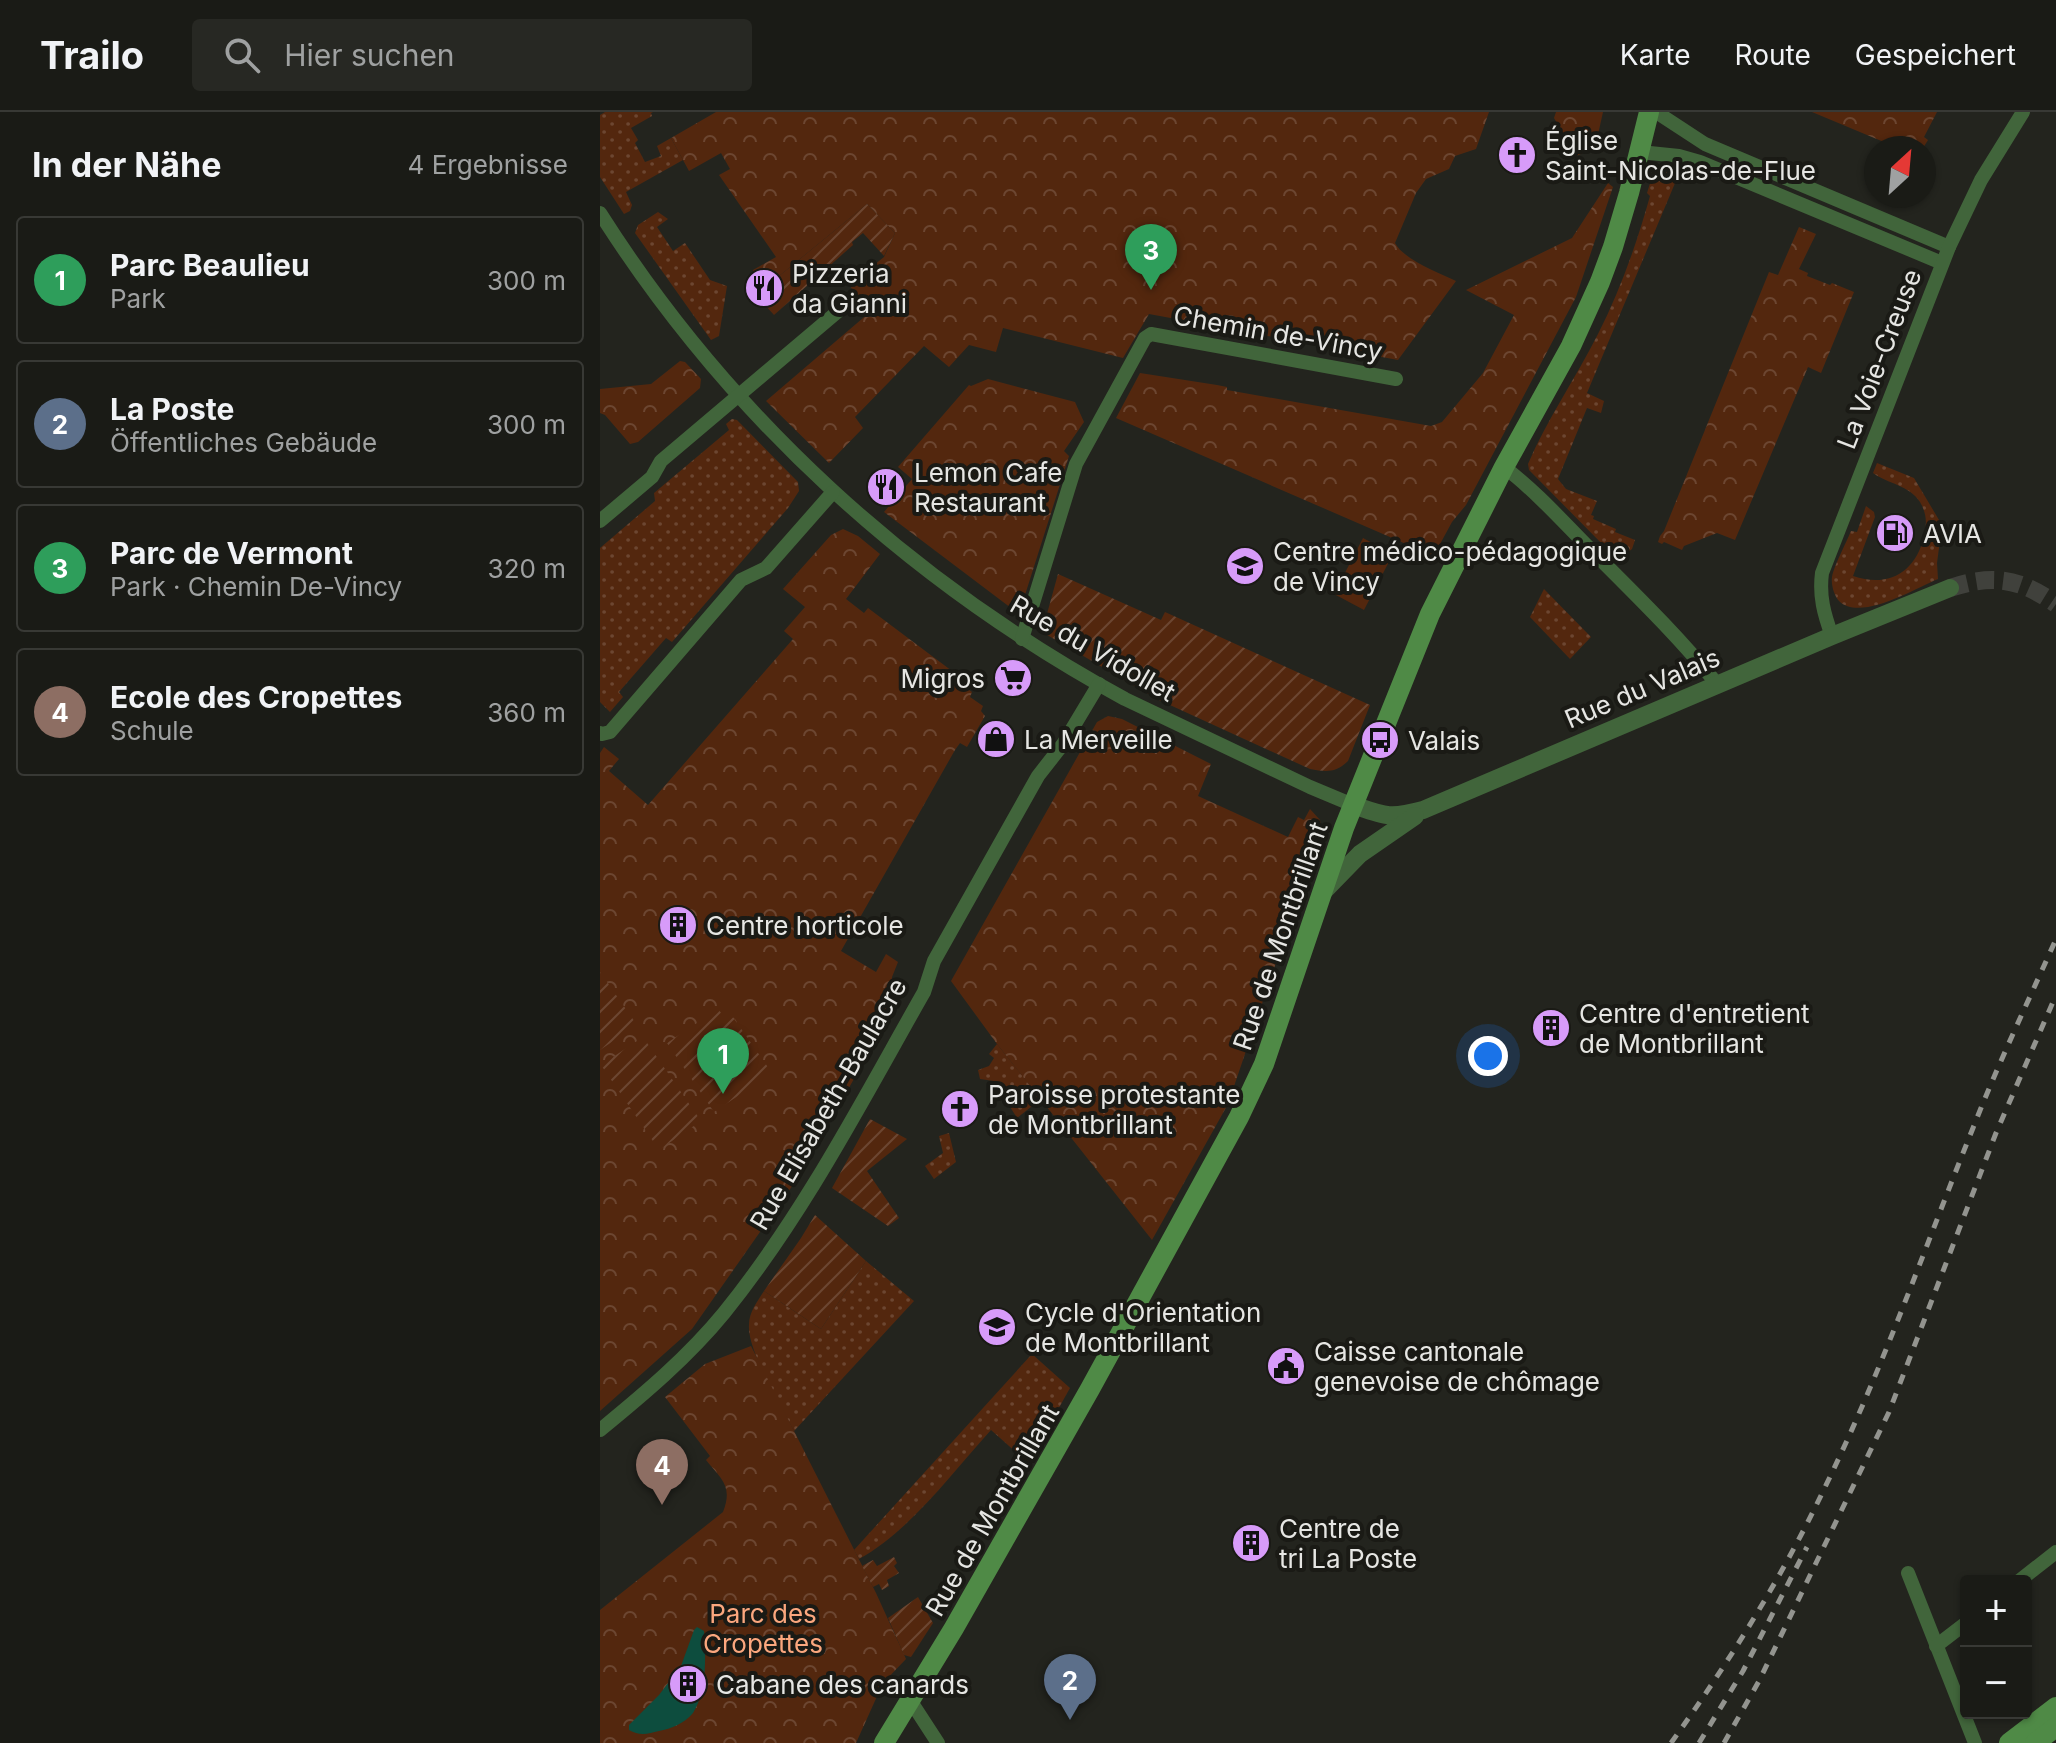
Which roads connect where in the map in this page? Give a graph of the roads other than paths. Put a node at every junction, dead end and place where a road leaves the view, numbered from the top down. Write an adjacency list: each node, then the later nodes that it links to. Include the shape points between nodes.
1 (1649, 112): 5 (main road, Rue de Montbrillant)
2 (1656, 112): 4 (street)
3 (2023, 112): 10 (street, La Voie-Creuse, via 1981,180)
4 (1716, 149): 6 (street); 7 (street)
5 (1640, 152): 6 (street); 15 (main road, Rue de Montbrillant, via 1587,315)
6 (1709, 165): 8 (street)
7 (1813, 191): 8 (street); 10 (street)
8 (1807, 206): 11 (street)
9 (600, 213): 14 (street, Rue du Vidollet)
10 (1949, 247): 11 (street, La Voie-Creuse)
11 (1942, 263): 19 (street, La Voie-Creuse, via 1822,573 1822,601)
12 (849, 302): 14 (street)
13 (1396, 379): 20 (street, Chemin de-Vincy, via 1151,334 1145,338 1076,464)
14 (738, 397): 16 (street, Rue du Vidollet); 17 (street)
15 (1504, 467): 22 (street, via 1624,582); 24 (main road, Rue de Montbrillant, via 1430,614)
16 (833, 492): 20 (street, Rue du Vidollet, via 892,544); 23 (street, via 766,568 741,580 610,732)
17 (600, 521)
18 (1950, 588): 19 (street, Rue du Valais)
19 (1832, 636): 22 (street, Rue du Valais)
20 (1022, 639): 21 (street, Rue du Vidollet)
21 (1099, 684): 24 (street, Rue du Vidollet); 27 (street, Rue Elisabeth-Baulacre, via 1038,776 934,961 924,992 785,1229 722,1315 657,1384)
22 (1717, 684): 25 (street, Rue du Valais)
23 (600, 733)
24 (1353, 805): 25 (street, Rue du Valais, via 1398,817); 26 (main road, Rue de Montbrillant)
25 (1423, 810): 26 (street, via 1360,854)
26 (1322, 893): 33 (main road, Rue de Montbrillant, via 1264,1064 1239,1117 1085,1399)
27 (600, 1430)
28 (2056, 1552): 30 (street)
29 (1908, 1573): 32 (street)
30 (2027, 1575)
31 (1960, 1628): 32 (street)
32 (1936, 1646): 38 (street)
33 (910, 1700): 36 (main road, Rue de Montbrillant); 37 (street)
34 (2056, 1707): 39 (main road)
35 (2056, 1727): 40 (main road)
36 (884, 1743)
37 (938, 1743)
38 (1975, 1743)
39 (2009, 1743)
40 (2035, 1743)

